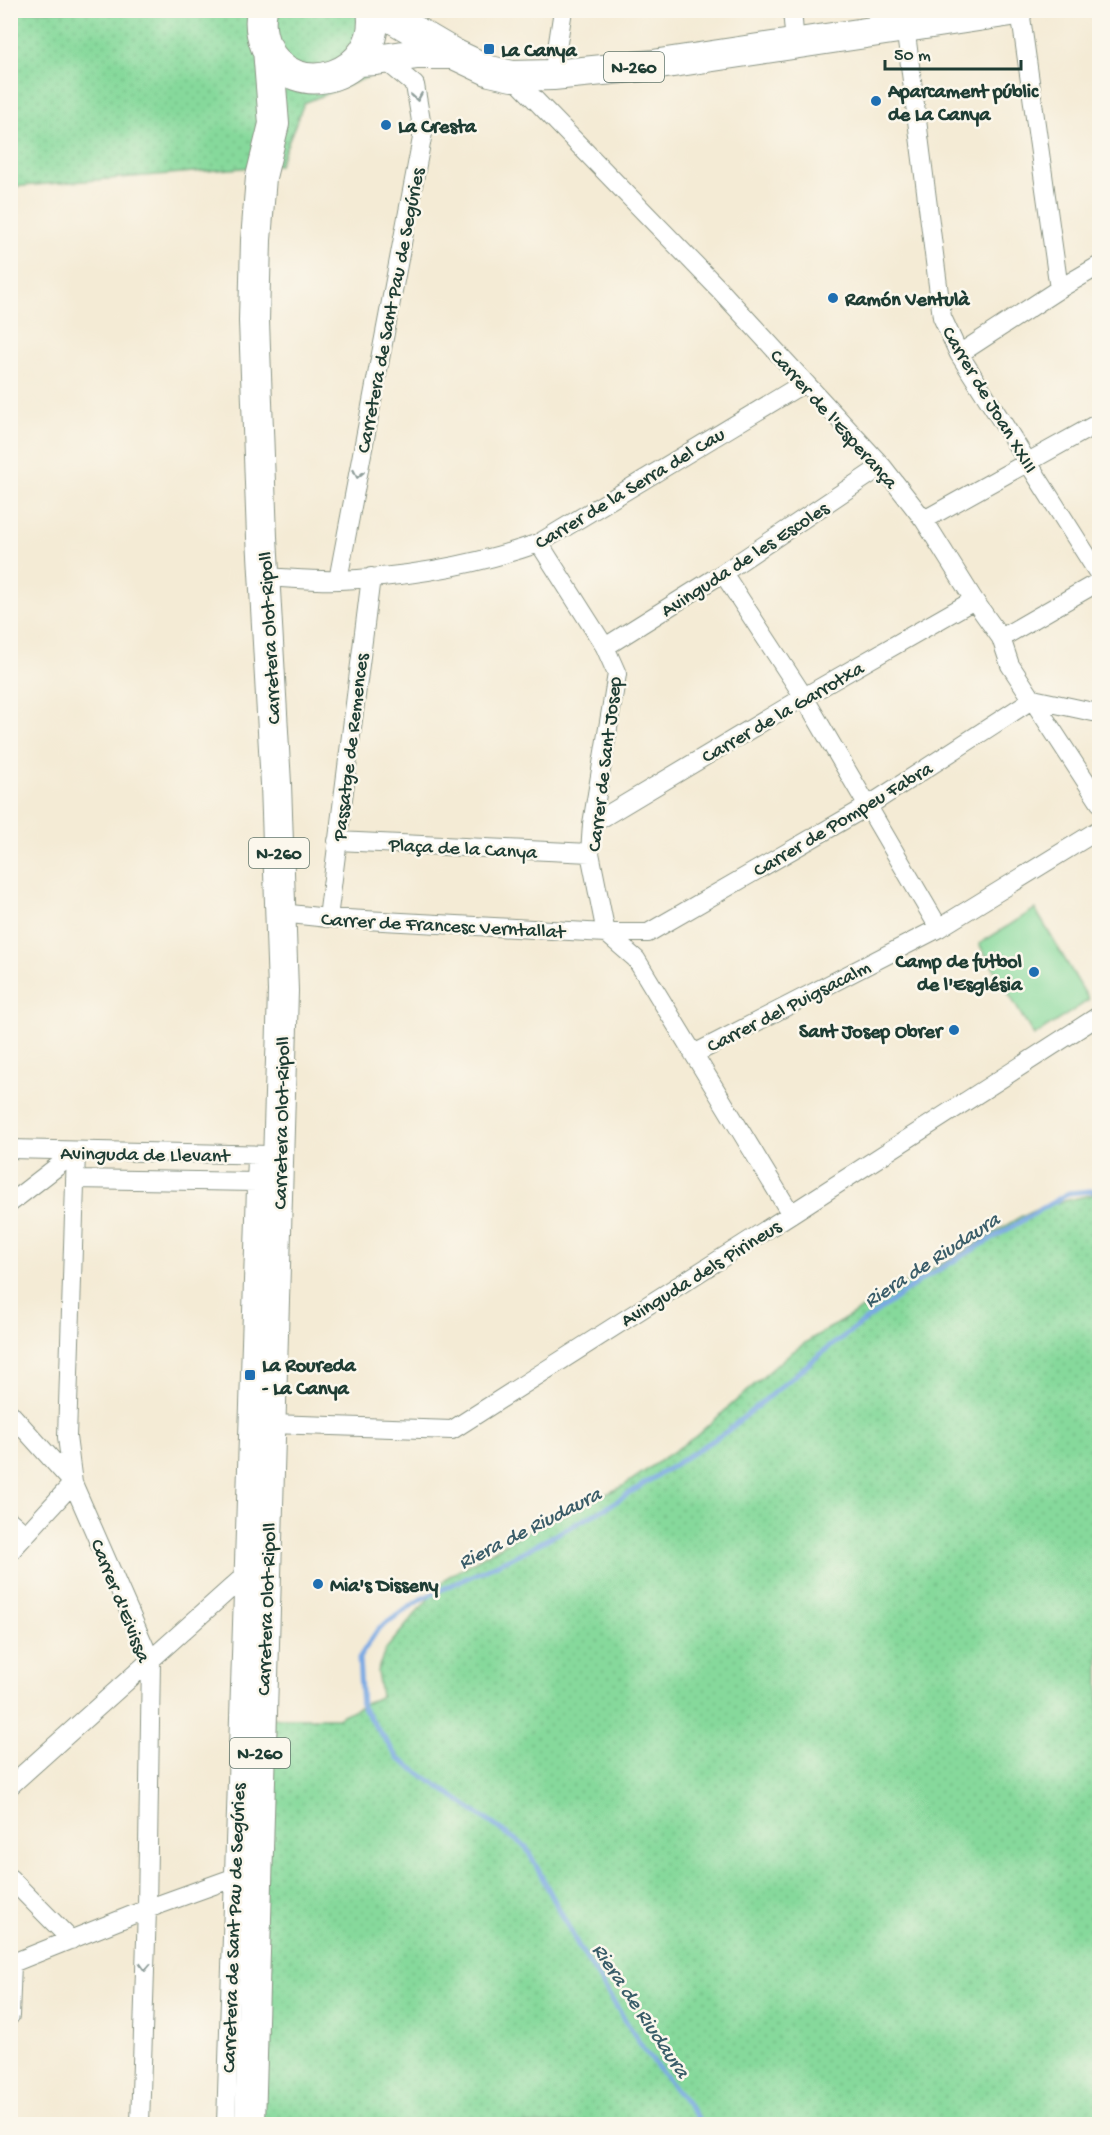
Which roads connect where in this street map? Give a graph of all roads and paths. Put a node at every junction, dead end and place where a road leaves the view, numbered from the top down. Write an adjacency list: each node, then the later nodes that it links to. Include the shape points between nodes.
1 (262, 10): 10 (main road, N-260, via 261,27)
2 (372, 10): 12 (main road)
3 (379, 10): 11 (main road, N-260)
4 (563, 10): 13 (street)
5 (792, 10): 9 (street)
6 (1019, 10): 7 (main road, N-260); 18 (street)
7 (948, 16): 8 (main road, N-260)
8 (904, 19): 9 (main road, N-260); 19 (street, Carrer de Joan XXIII, via 942,317)
9 (795, 44): 13 (main road, N-260)
10 (268, 50): 15 (main road, via 290,71); 16 (main road, Carretera Olot-Ripoll / N-260)
11 (454, 54): 12 (main road, N-260); 14 (main road, N-260, via 490,71)
12 (367, 60): 15 (main road, N-260, via 342,72); 30 (street, Carretera de Sant Pau de Segúries, one-way to 30, via 392,66 415,86 423,134)
13 (553, 75): 14 (main road, N-260)
14 (512, 76): 20 (street, Carrer de l'Esperança, via 718,288)
15 (312, 78): 16 (main road, Carretera Olot-Ripoll / N-260)
16 (274, 124): 27 (main road, Carretera Olot-Ripoll / N-260, via 261,177 254,281)
17 (1100, 265): 18 (street)
18 (1059, 289): 19 (street)
19 (959, 354): 22 (street, Carrer de Joan XXIII)
20 (804, 383): 23 (street, Carrer de l'Esperança); 25 (street, Carrer de la Serra del Cau)
21 (1100, 422): 22 (street)
22 (1030, 463): 24 (street); 29 (street, Carrer de Joan XXIII)
23 (882, 466): 24 (street, Carrer de l'Esperança); 26 (street, Avinguda de les Escoles)
24 (924, 520): 31 (street, Carrer de l'Esperança)
25 (539, 543): 28 (street, Carrer de la Serra del Cau, via 415,574); 33 (street, Carrer de Sant Josep)
26 (723, 573): 33 (street, Avinguda de les Escoles); 34 (street)
27 (265, 577): 30 (street, Carrer de la Serra del Cau); 43 (main road, Carretera Olot-Ripoll / N-260)
28 (371, 577): 30 (street, Carrer de la Serra del Cau); 41 (street, Passatge de Remences)
29 (1100, 579): 32 (street)
30 (338, 580)
31 (974, 600): 32 (street, Carrer de l'Esperança); 34 (street, Carrer de la Garrotxa)
32 (1001, 638): 35 (street, Carrer de l'Esperança, via 1010,664)
33 (604, 647): 39 (street, Carrer de Sant Josep, via 617,674)
34 (804, 697): 38 (street); 39 (street, Carrer de la Garrotxa)
35 (1033, 699): 36 (street); 37 (street, Carrer de l'Esperança); 38 (street, Carrer de Pompeu Fabra)
36 (1100, 711)
37 (1100, 803)
38 (868, 806): 45 (street); 47 (street, Carrer de Pompeu Fabra)
39 (592, 824): 42 (street, Carrer de Sant Josep)
40 (1100, 829): 45 (street, Carrer del Puigsacalm)
41 (337, 840): 42 (street, Plaça de la Canya); 44 (street, Passatge de Remences)
42 (590, 853): 46 (street, Carrer de Sant Josep)
43 (281, 913): 44 (street, Carrer de Francesc Verntallat); 52 (main road, Carretera Olot-Ripoll / N-260, via 283,991)
44 (328, 918): 46 (street, Carrer de Francesc Verntallat)
45 (939, 928): 49 (street, Carrer del Puigsacalm)
46 (606, 933): 47 (street, Carrer de Francesc Verntallat); 49 (street, via 636,959)
47 (648, 933)
48 (1100, 1015): 56 (street, Avinguda dels Pirineus)
49 (694, 1054): 56 (street)
50 (10, 1149): 51 (street, Avinguda de Llevant)
51 (76, 1152): 52 (street, Avinguda de Llevant); 53 (street, Carrer d'Eivissa); 55 (street)
52 (268, 1155): 54 (street, Carretera de Sant Pau de Segúries); 58 (main road, Carretera Olot-Ripoll / N-260)
53 (75, 1179): 54 (street, Avinguda de Llevant); 59 (street, Carrer d'Eivissa, via 67,1437)
54 (257, 1182): 63 (street, Carretera de Sant Pau de Segúries)
55 (10, 1203)
56 (792, 1214): 58 (street, Avinguda dels Pirineus, via 452,1430)
57 (10, 1413): 59 (street)
58 (271, 1424): 74 (main road, Carretera Olot-Ripoll / N-260)
59 (73, 1483): 61 (street); 64 (street, Carrer d'Eivissa)
60 (10, 1521): 61 (street)
61 (26, 1535): 62 (street)
62 (10, 1552)
63 (242, 1578): 64 (street); 67 (street, Carretera de Sant Pau de Segúries)
64 (151, 1661): 65 (street); 68 (street, Carrer d'Eivissa)
65 (10, 1786)
66 (10, 1878): 69 (street)
67 (233, 1878): 68 (street); 73 (street, Carretera de Sant Pau de Segúries)
68 (147, 1909): 69 (street); 72 (street, Carrer d'Eivissa, one-way to 72)
69 (71, 1940): 70 (street)
70 (11, 1964): 71 (street)
71 (10, 2016)
72 (140, 2124)
73 (226, 2124)
74 (250, 2124)

